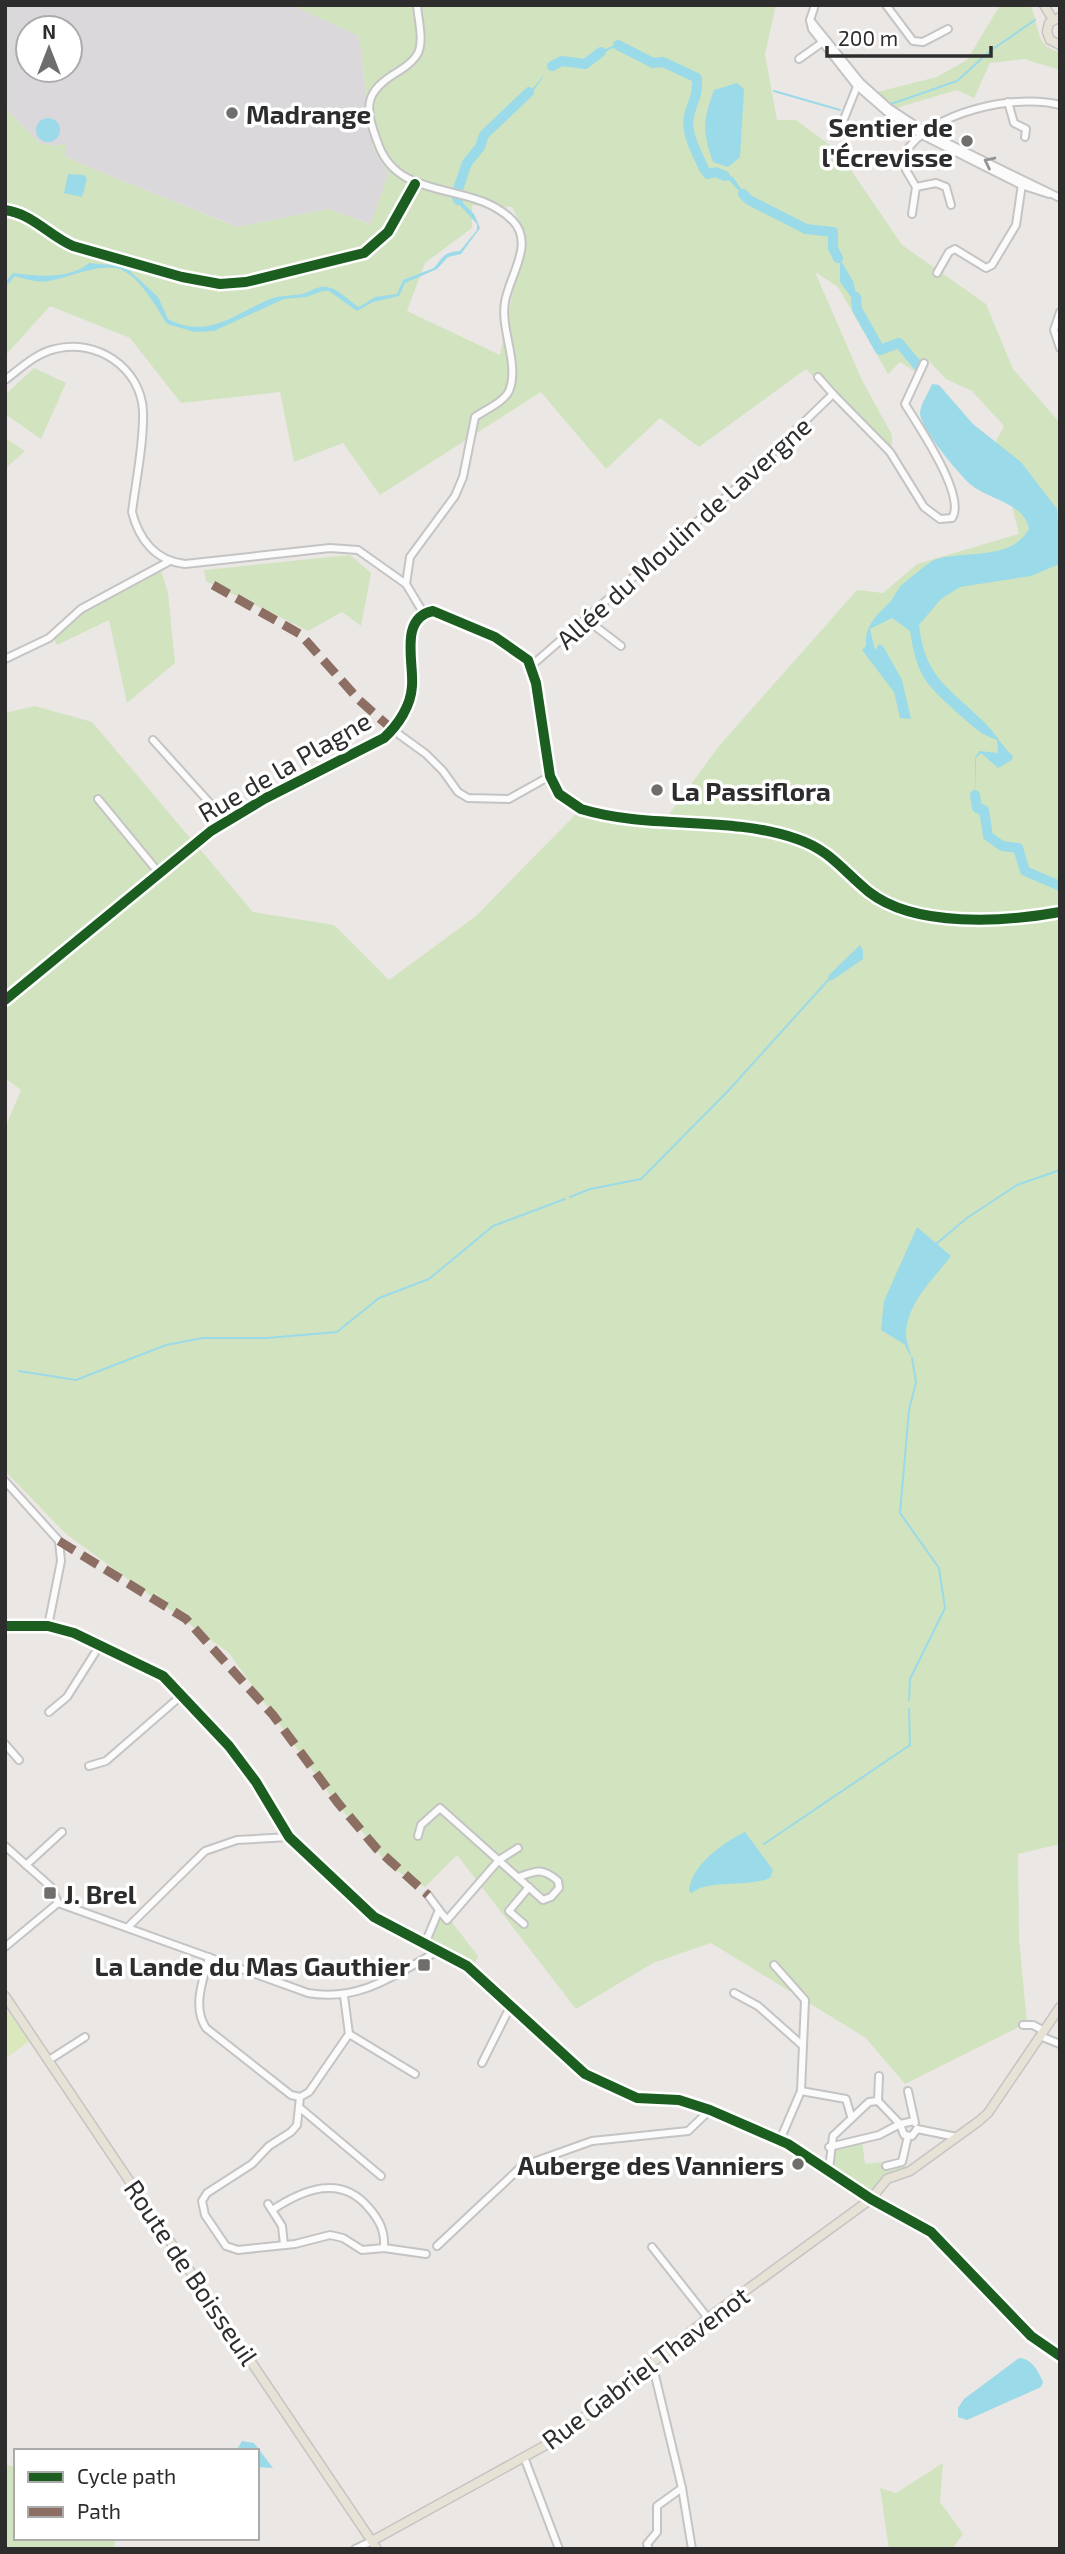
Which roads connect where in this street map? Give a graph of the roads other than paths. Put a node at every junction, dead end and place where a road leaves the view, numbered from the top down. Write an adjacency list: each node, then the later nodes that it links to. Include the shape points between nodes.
1 (417, 5): 30 (street, via 418,55 377,84 369,101 379,146 415,184 456,191 495,207 514,222 523,244 504,311 512,381 508,395 475,417 463,477 455,496 411,557)
2 (815, 5): 6 (street)
3 (886, 5): 7 (street, via 913,41 923,42)
4 (1044, 5): 5 (main road)
5 (1056, 18): 9 (main road, via 1047,27 1048,36)
6 (810, 20): 8 (street); 11 (street)
7 (948, 29)
8 (823, 42): 10 (street); 11 (street)
9 (1060, 45)
10 (799, 59)
11 (858, 83): 14 (street); 15 (street)
12 (1008, 102): 13 (street); 15 (street, via 979,108); 16 (street, via 1014,123 1026,129)
13 (1060, 105)
14 (842, 124)
15 (925, 134): 17 (street); 18 (street, via 905,153 906,170)
16 (1025, 137)
17 (1023, 182): 19 (street); 22 (street, via 1016,225 992,265 986,268 955,249)
18 (916, 187): 20 (street, via 936,183 946,187); 21 (street)
19 (1060, 198)
20 (951, 205)
21 (912, 214)
22 (936, 273)
23 (1060, 312): 24 (street, via 1054,330)
24 (1060, 348)
25 (923, 363): 28 (street, Allée du Moulin de Lavergne, via 905,404 941,465 954,507 949,520 924,507 890,452)
26 (818, 377): 28 (street, Allée du Moulin de Lavergne)
27 (5, 380): 29 (street, via 53,349 75,345 98,349 127,372 143,411 132,512 135,526)
28 (833, 394): 32 (street, Allée du Moulin de Lavergne, via 736,488)
29 (168, 562): 30 (street, via 345,548 358,550); 34 (street, via 81,608 49,638)
30 (406, 584): 31 (street)
31 (424, 614): 35 (street, via 441,612 495,637 522,653); 36 (street, Rue de la Plagne, via 411,631 412,687)
32 (587, 620): 33 (street); 35 (street, Allée du Moulin de Lavergne)
33 (621, 646)
34 (5, 659)
35 (531, 667): 38 (street)
36 (393, 730): 38 (street, via 426,754 468,798 509,799); 40 (street, Rue de la Plagne)
37 (153, 740): 40 (street)
38 (550, 776): 42 (street, via 565,800 588,812 754,829 797,839 830,854 870,893 897,907 981,921)
39 (98, 799): 41 (street)
40 (226, 821): 41 (street, Rue de la Plagne)
41 (159, 873): 43 (street, Rue de la Plagne)
42 (1060, 912)
43 (5, 1000)
44 (5, 1481): 46 (street, via 59,1541 61,1561)
45 (5, 1626): 46 (street)
46 (48, 1626): 47 (street)
47 (100, 1645): 48 (street, via 163,1676); 49 (street, via 67,1697)
48 (182, 1695): 52 (street, via 106,1761); 55 (street, via 229,1746)
49 (49, 1712)
50 (5, 1744): 51 (street)
51 (19, 1760)
52 (89, 1766)
53 (62, 1832): 59 (street)
54 (418, 1836): 58 (street, via 421,1825 440,1808)
55 (289, 1837): 66 (street, via 237,1840 205,1851); 67 (street, via 374,1917)
56 (5, 1846): 59 (street)
57 (517, 1849): 58 (street)
58 (499, 1860): 60 (street); 64 (street, via 447,1920)
59 (26, 1865): 63 (street, via 51,1887)
60 (519, 1877): 61 (street); 61 (street, via 547,1871 559,1888 543,1899)
61 (530, 1887): 65 (street, via 509,1912)
62 (428, 1895): 64 (street)
63 (58, 1903): 66 (street); 68 (street)
64 (439, 1910): 67 (street)
65 (524, 1924)
66 (128, 1927): 70 (street)
67 (424, 1946): 69 (street)
68 (5, 1947)
69 (436, 1952): 74 (street, via 370,1989); 75 (street, via 467,1966)
70 (208, 1957): 74 (street, via 308,1993); 89 (street, via 198,2006 200,2019 291,2095)
71 (774, 1965): 82 (street, via 805,2000)
72 (734, 1993): 82 (street, via 758,2006)
73 (5, 1996): 83 (main road, Route de Boisseuil)
74 (344, 1996): 79 (street)
75 (510, 2007): 84 (street); 92 (street, via 585,2074 636,2098 679,2100)
76 (1060, 2007): 78 (main road)
77 (1023, 2025): 78 (street, via 1033,2025)
78 (1042, 2033): 81 (street); 98 (main road, via 988,2113)
79 (349, 2034): 85 (street); 89 (street, via 309,2092)
80 (85, 2036): 83 (street)
81 (1060, 2044)
82 (802, 2045): 87 (street)
83 (49, 2060): 117 (main road, Route de Boisseuil)
84 (482, 2063)
85 (415, 2074)
86 (879, 2076): 90 (street)
87 (801, 2091): 93 (street, via 846,2099); 99 (street)
88 (908, 2091): 94 (street)
89 (300, 2097): 91 (street)
90 (878, 2101): 93 (street); 95 (street)
91 (299, 2107): 105 (street); 107 (street, via 297,2125 291,2132 202,2201 205,2215 231,2250)
92 (710, 2110): 99 (street); 108 (street, via 688,2131 592,2141 522,2166)
93 (851, 2116): 100 (street)
94 (914, 2121): 95 (street); 96 (street)
95 (900, 2124): 97 (street); 100 (street, via 879,2135)
96 (917, 2129): 97 (street); 98 (street)
97 (908, 2136): 101 (street)
98 (957, 2137): 104 (main road)
99 (780, 2140): 103 (street)
100 (829, 2147): 103 (street)
101 (902, 2162): 102 (street); 104 (street)
102 (886, 2166)
103 (829, 2169): 106 (street)
104 (913, 2169): 106 (main road, via 887,2179)
105 (381, 2176)
106 (871, 2199): 112 (main road, Rue Gabriel Thavenot); 113 (street, via 940,2239 1031,2336)
107 (284, 2245): 110 (street, via 337,2236 362,2250); 110 (street, via 282,2226 270,2207 318,2188 345,2188 377,2217)
108 (437, 2246)
109 (652, 2247): 112 (street)
110 (384, 2248): 111 (street)
111 (426, 2253)
112 (708, 2318): 114 (main road, Rue Gabriel Thavenot)
113 (1060, 2356)
114 (652, 2363): 115 (main road, Rue Gabriel Thavenot, via 555,2440); 116 (street)
115 (524, 2457): 117 (main road, Rue Gabriel Thavenot); 119 (street)
116 (682, 2488): 120 (street, via 657,2506 657,2532 647,2543); 121 (street)
117 (375, 2545): 118 (street)
118 (355, 2549)
119 (559, 2549)
120 (649, 2549)
121 (692, 2549)

